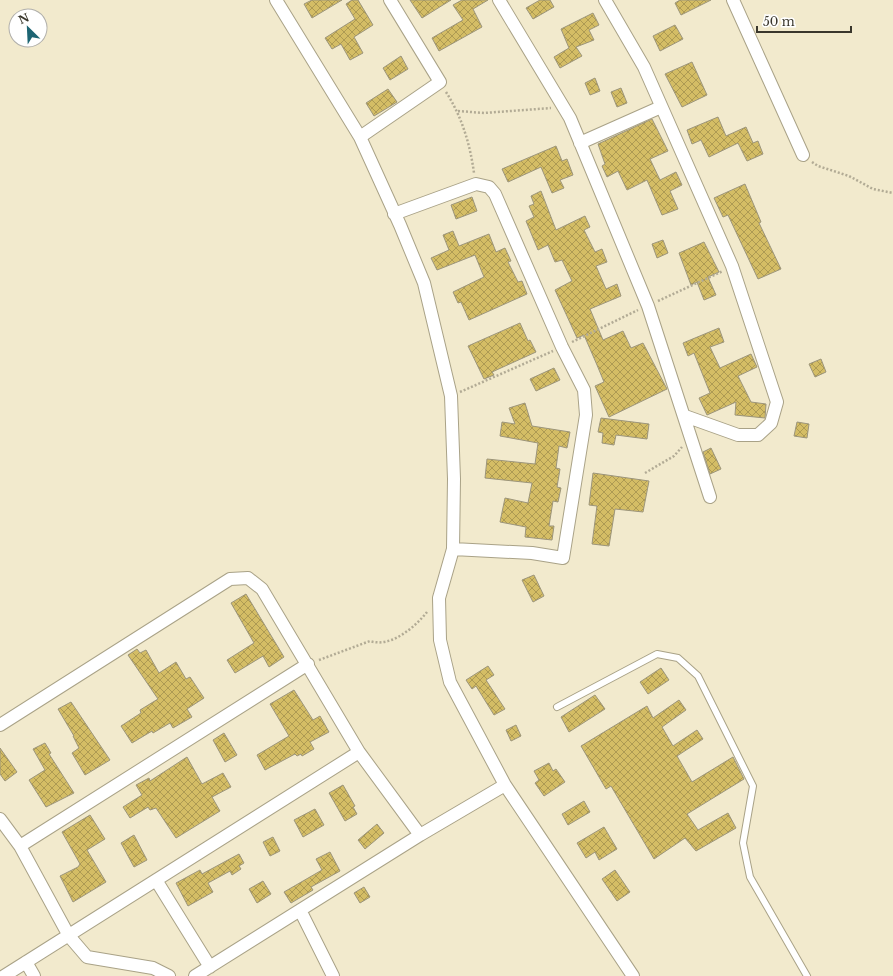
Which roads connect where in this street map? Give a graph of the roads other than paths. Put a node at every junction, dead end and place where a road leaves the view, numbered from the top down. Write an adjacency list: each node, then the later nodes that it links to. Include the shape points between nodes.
1 (276, 0): 7 (street)
2 (390, 0): 7 (street, via 440,82)
3 (499, 0): 8 (street, via 570,118)
4 (605, 0): 6 (street, via 644,67)
5 (733, 0): 9 (street)
6 (661, 107): 8 (street); 11 (street, via 732,266 777,402 771,423 758,435 738,435)
7 (360, 137): 10 (street)
8 (580, 143): 11 (street, via 648,306)
9 (804, 155)
10 (394, 214): 13 (street, via 424,284 451,396); 13 (street, via 476,184 489,187 495,194 562,347 584,390 586,415 563,558 532,553)
11 (685, 416): 12 (street)
12 (710, 497)
13 (454, 548): 18 (street, via 439,598 440,640 450,682)
14 (308, 664): 16 (street, via 262,589 248,578 230,579); 17 (street); 21 (street)
15 (557, 707): 33 (lane, via 657,654 678,658 698,676 753,786 743,843 750,878)
16 (0, 725)
17 (360, 752): 20 (street); 22 (street)
18 (505, 785): 20 (street); 32 (street)
19 (0, 819): 21 (street)
20 (420, 835): 23 (street)
21 (20, 846): 24 (street)
22 (156, 880): 24 (street); 26 (street)
23 (300, 910): 26 (street); 31 (street)
24 (69, 936): 25 (street); 29 (street, via 88,957 153,968)
25 (26, 962): 27 (street); 28 (street)
26 (210, 967): 30 (street)
27 (4, 976)
28 (34, 976)
29 (169, 976)
30 (195, 976)
31 (333, 976)
32 (633, 976)
33 (807, 976)

